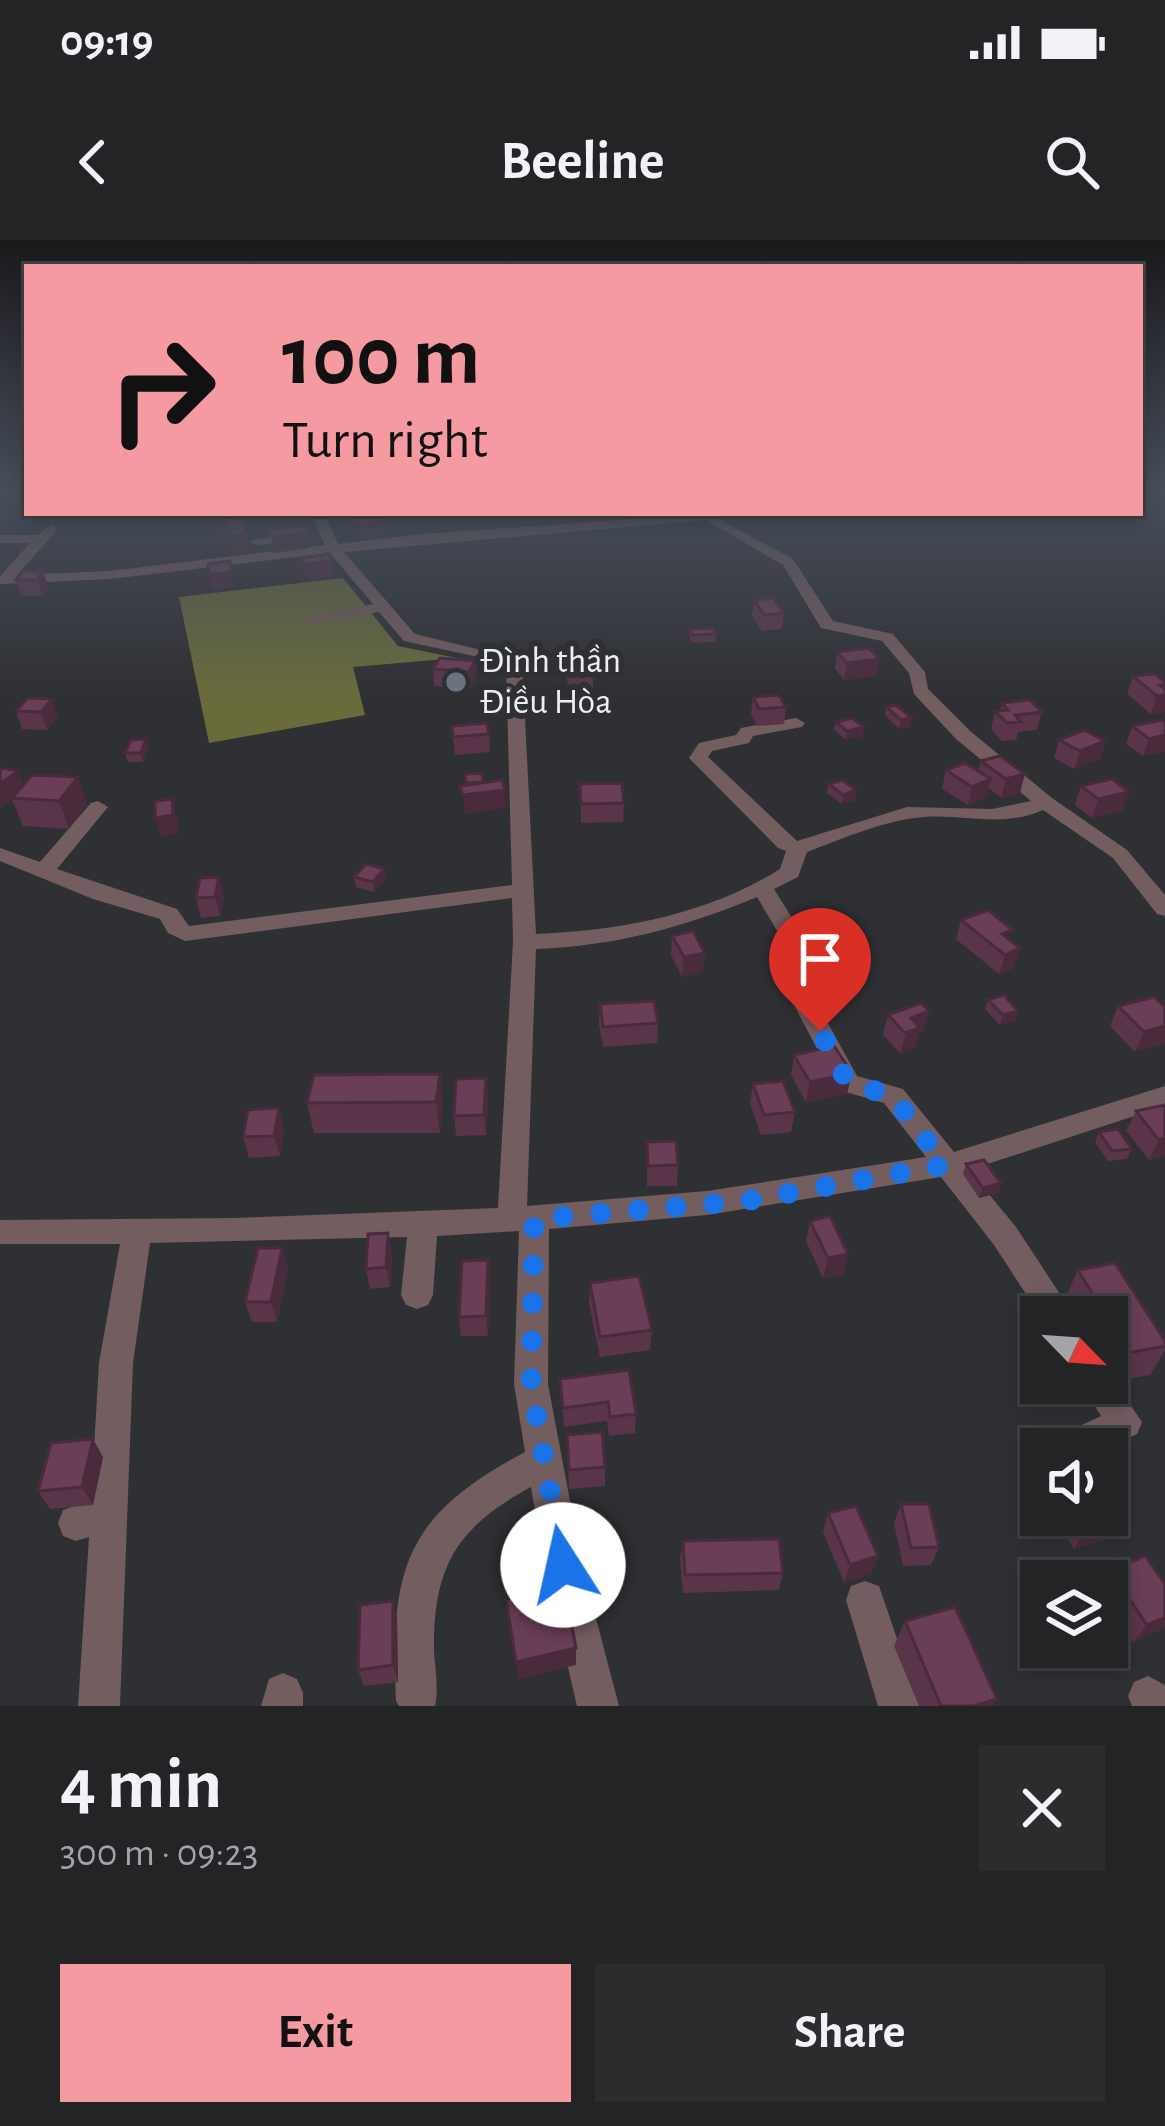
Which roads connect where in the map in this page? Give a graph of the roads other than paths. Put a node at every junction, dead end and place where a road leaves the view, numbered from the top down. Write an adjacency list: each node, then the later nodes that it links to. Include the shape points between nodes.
1 (183, 560): 4 (street)
2 (346, 560): 7 (street)
3 (785, 560): 10 (street, via 827,625 887,637 917,672 920,690 963,735)
4 (110, 575): 5 (street); 6 (street)
5 (2, 580)
6 (102, 600)
7 (380, 607): 8 (street); 16 (street, via 410,638 514,660)
8 (313, 621)
9 (796, 723): 12 (street, via 747,732 698,758)
10 (1045, 802): 12 (street, via 1022,815 984,818 908,812); 17 (street, via 1120,854)
11 (98, 807): 14 (street)
12 (798, 848): 15 (street, via 790,872)
13 (0, 854): 14 (street)
14 (45, 870): 16 (street, via 162,911 185,934)
15 (762, 887): 18 (street, via 650,932); 20 (street, via 813,971 807,1007 848,1083 893,1096)
16 (523, 890): 18 (street)
17 (1165, 910)
18 (525, 942): 21 (street)
19 (1165, 1096): 20 (street)
20 (945, 1165): 21 (street, via 745,1201); 28 (street)
21 (523, 1220): 22 (street); 31 (street, via 531,1384)
22 (423, 1223): 23 (street); 27 (street)
23 (271, 1227): 24 (street); 26 (street)
24 (137, 1231): 25 (street); 34 (street, via 91,1518)
25 (0, 1232)
26 (265, 1261)
27 (417, 1295)
28 (1045, 1296)
29 (1112, 1404): 30 (street, via 1125,1422)
30 (1113, 1428)
31 (545, 1460): 33 (street, via 465,1505 436,1537 412,1641); 35 (street)
32 (866, 1600): 36 (street)
33 (417, 1701)
34 (99, 1706)
35 (598, 1706)
36 (899, 1706)

